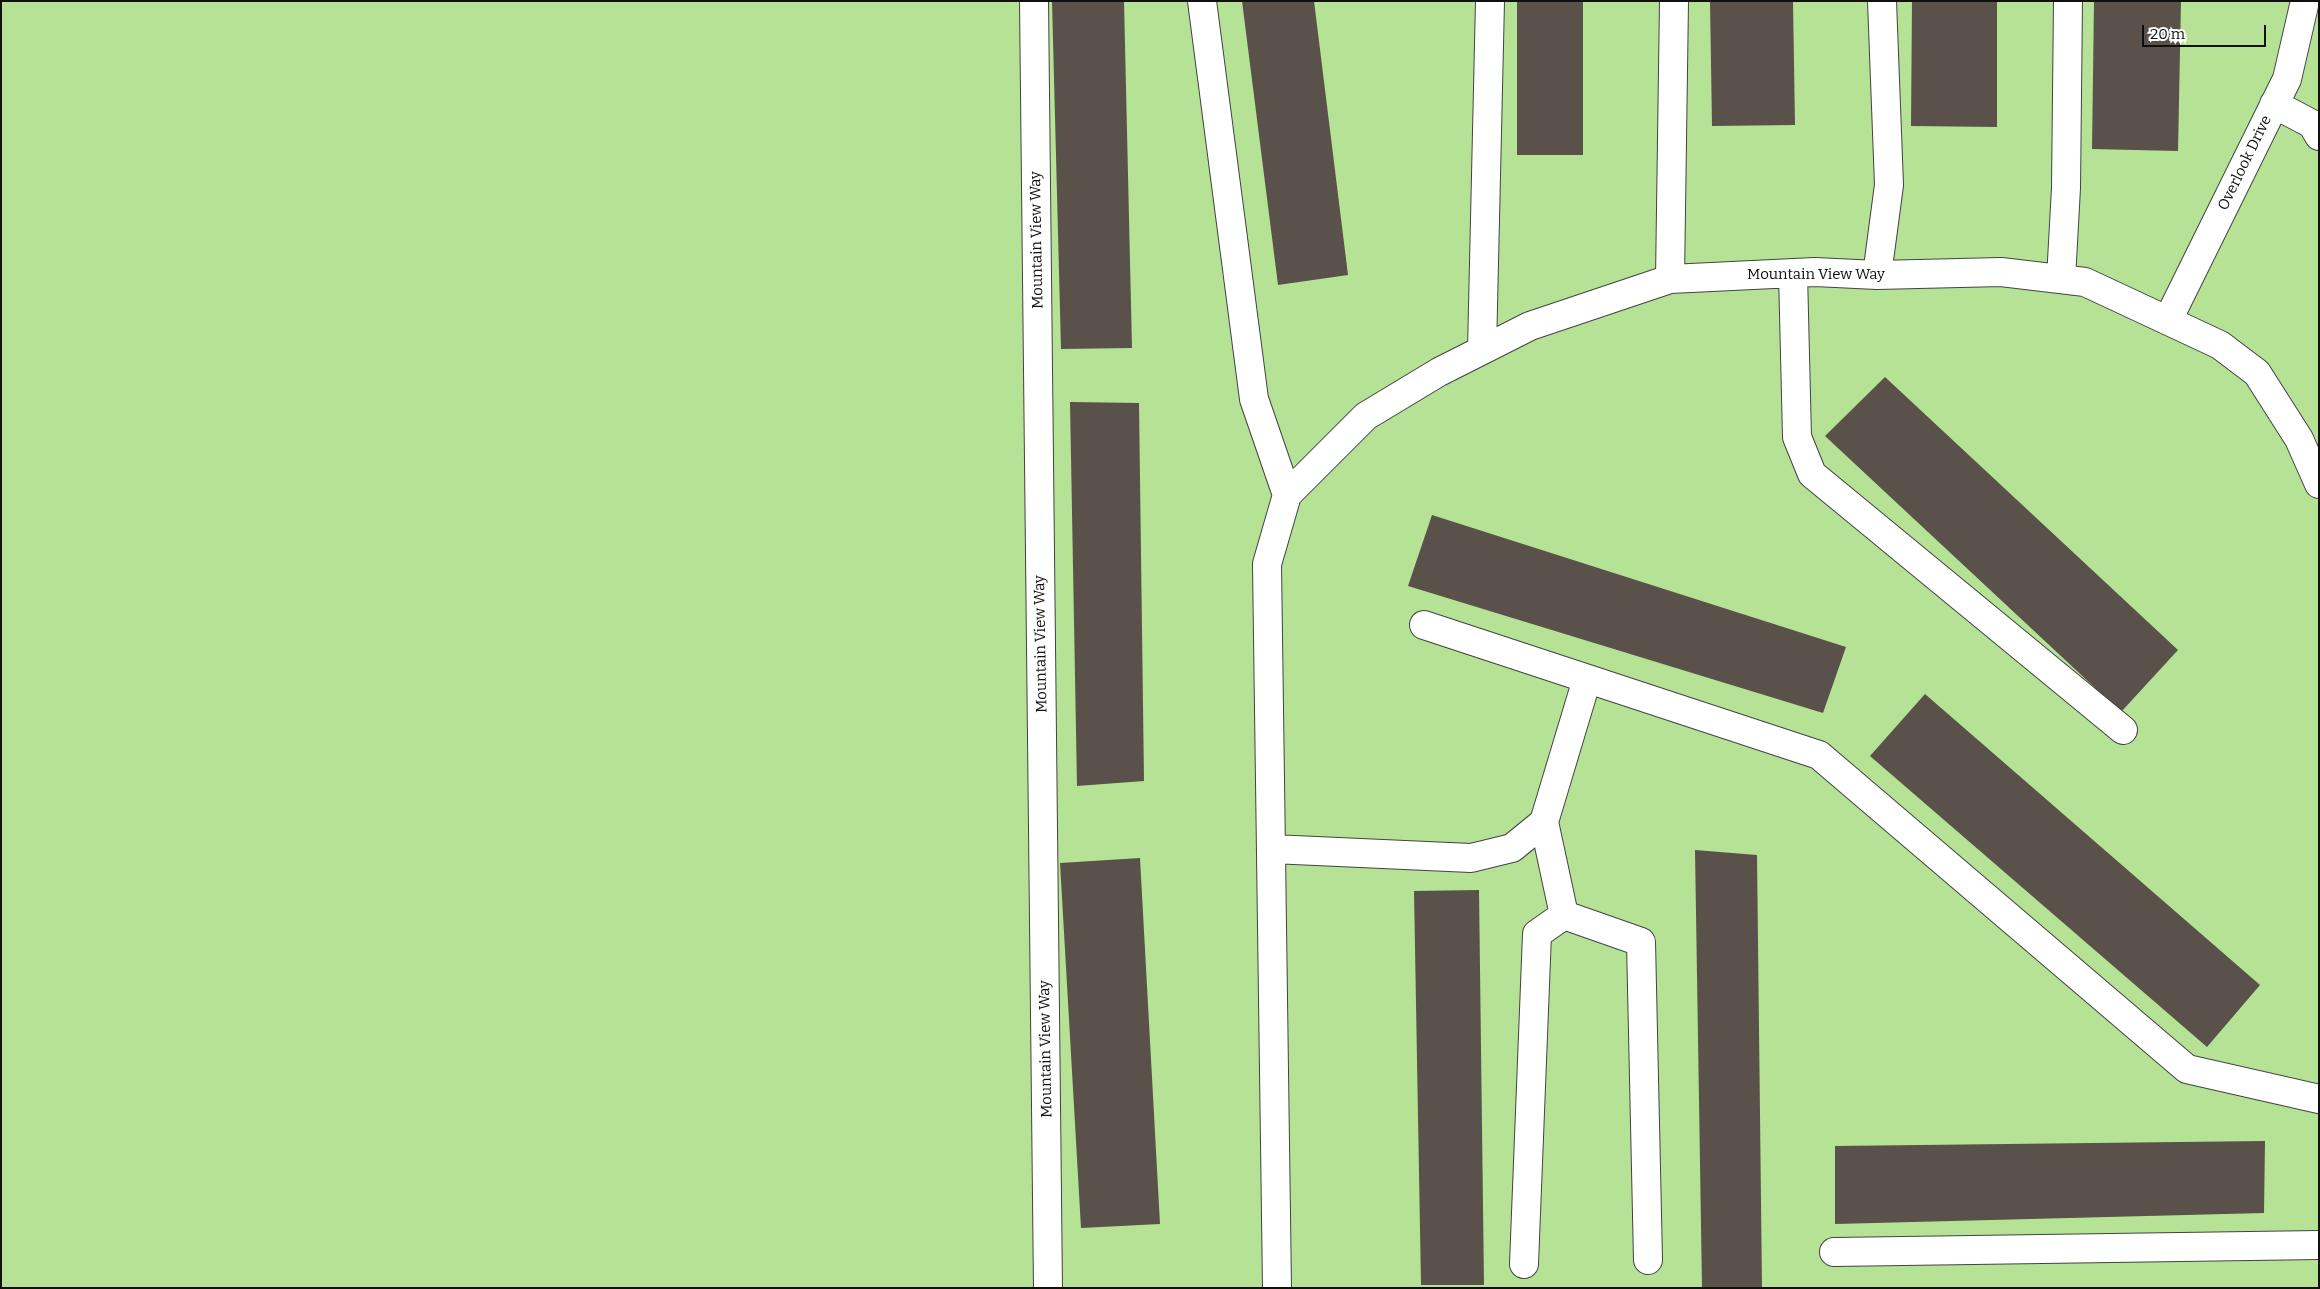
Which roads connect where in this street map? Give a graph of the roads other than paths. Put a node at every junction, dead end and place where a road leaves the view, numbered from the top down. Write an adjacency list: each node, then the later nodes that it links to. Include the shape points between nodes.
1 (1034, 1): 29 (street, Mountain View Way)
2 (1202, 1): 17 (street, via 1254,399)
3 (1490, 1): 15 (street)
4 (1674, 1): 12 (street)
5 (1882, 1): 11 (street, via 1889,185)
6 (2068, 1): 13 (street, via 2066,188)
7 (2305, 1): 8 (street, Overlook Drive, via 2287,79)
8 (2274, 104): 9 (street, via 2312,124); 14 (street, Overlook Drive)
9 (2319, 136)
10 (1793, 273): 11 (street, Mountain View Way); 12 (street, Mountain View Way); 20 (street, via 1797,437 1812,474)
11 (1877, 275): 13 (street, Mountain View Way, via 2001,272)
12 (1670, 279): 15 (street, Mountain View Way, via 1530,326)
13 (2061, 279): 14 (street, Mountain View Way, via 2084,282)
14 (2168, 320): 16 (street, Mountain View Way, via 2220,345 2257,373 2299,439)
15 (1482, 350): 17 (street, Mountain View Way, via 1366,416)
16 (2319, 484)
17 (1288, 495): 22 (street, Mountain View Way, via 1267,564)
18 (1424, 624): 19 (street)
19 (1587, 679): 21 (street); 24 (street, via 1819,755 2187,1069)
20 (2123, 730)
21 (1544, 822): 22 (street, via 1512,848 1471,858); 23 (street)
22 (1272, 849): 30 (street, Mountain View Way)
23 (1564, 915): 27 (street, via 1641,942); 28 (street, via 1538,934)
24 (2319, 1099)
25 (2319, 1245): 26 (street)
26 (1834, 1252)
27 (1648, 1260)
28 (1524, 1264)
29 (1048, 1288)
30 (1277, 1288)

